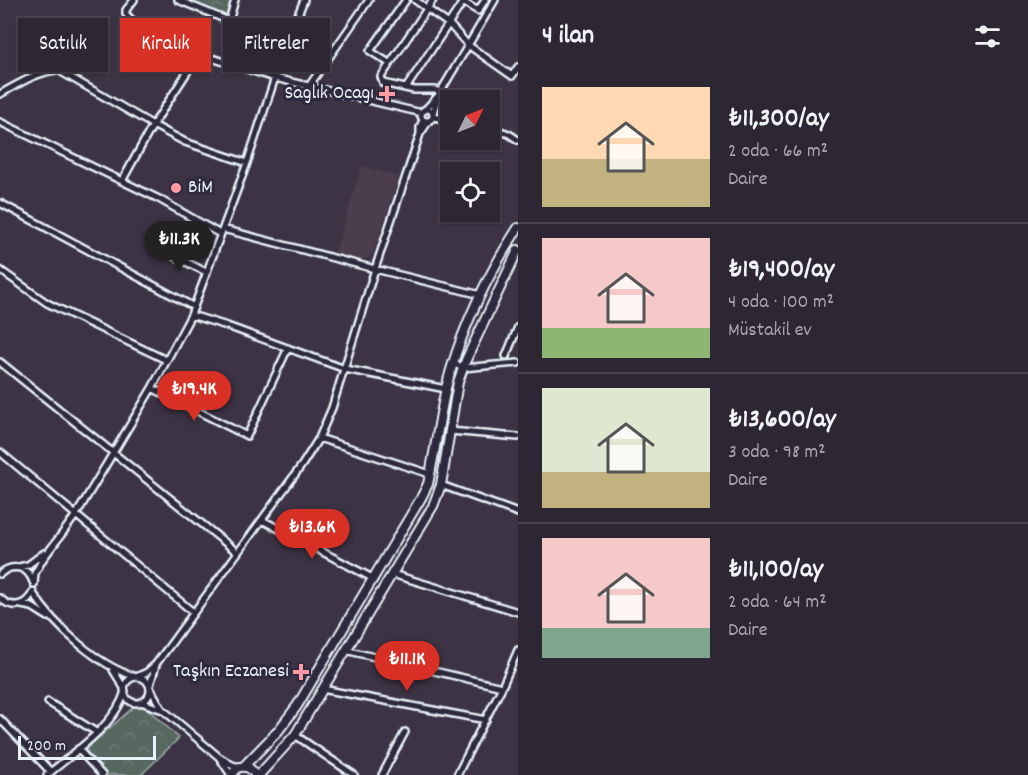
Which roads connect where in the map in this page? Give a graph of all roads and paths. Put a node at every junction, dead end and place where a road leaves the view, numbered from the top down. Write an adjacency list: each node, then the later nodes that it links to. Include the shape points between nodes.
1 (134, 0): 13 (street, via 126,10)
2 (178, 0): 3 (street, via 229,21)
3 (235, 0)
4 (304, 0): 21 (street)
5 (369, 0): 23 (street)
6 (406, 0): 17 (street, via 370,51)
7 (415, 0): 12 (street)
8 (433, 0): 12 (street)
9 (485, 0): 11 (street, via 478,11)
10 (495, 0): 15 (street)
11 (462, 1): 14 (street)
12 (428, 9): 14 (street); 17 (street)
13 (129, 18)
14 (450, 25): 15 (street); 24 (street)
15 (468, 45): 20 (street); 26 (street)
16 (211, 58): 21 (street)
17 (389, 63): 24 (street, via 381,77 383,83)
18 (517, 69): 20 (street)
19 (187, 72): 32 (street)
20 (512, 76): 22 (street)
21 (275, 78): 23 (street); 35 (street)
22 (518, 81)
23 (309, 86): 27 (street)
24 (406, 88): 26 (street, via 435,90)
25 (0, 94): 32 (street, via 37,75 58,70)
26 (439, 94): 27 (street); 28 (street)
27 (424, 111): 28 (street, via 430,110); 30 (street)
28 (433, 115): 29 (street); 30 (street)
29 (440, 117)
30 (425, 121): 42 (street)
31 (0, 122): 36 (street)
32 (153, 125): 35 (street, via 185,142); 36 (street)
33 (500, 131): 34 (street)
34 (518, 140)
35 (247, 163): 39 (street)
36 (122, 181): 39 (street)
37 (0, 203): 46 (street)
38 (518, 228): 45 (main road)
39 (221, 232): 42 (street); 44 (street)
40 (162, 250): 44 (street)
41 (518, 250): 55 (main road)
42 (375, 269): 45 (street); 56 (street)
43 (0, 270): 51 (street, via 47,303)
44 (206, 272): 46 (street)
45 (481, 295): 53 (main road)
46 (194, 307): 47 (street)
47 (191, 315): 49 (street); 51 (street)
48 (518, 327): 50 (street)
49 (288, 348): 56 (street); 57 (street, via 247,436)
50 (506, 356)
51 (166, 360): 57 (street)
52 (0, 362): 63 (street)
53 (453, 363): 55 (street); 58 (main road)
54 (518, 363): 55 (street)
55 (463, 368): 59 (main road)
56 (345, 369): 58 (street); 61 (street)
57 (153, 388): 63 (street)
58 (446, 389): 64 (main road)
59 (450, 431): 60 (street); 65 (main road)
60 (518, 437)
61 (319, 438): 64 (street); 68 (street)
62 (0, 452): 67 (street)
63 (113, 454): 67 (street); 70 (street)
64 (430, 474): 76 (main road, via 421,498)
65 (441, 484): 66 (street); 75 (main road, via 433,506)
66 (518, 513)
67 (76, 515): 69 (street); 83 (street)
68 (262, 520): 70 (street); 76 (street)
69 (51, 549): 72 (street); 77 (street, via 35,573)
70 (237, 552): 83 (street)
71 (0, 566): 73 (street)
72 (19, 567): 73 (street); 77 (street, via 29,573)
73 (8, 568): 74 (street)
74 (0, 574)
75 (392, 574): 84 (street); 86 (main road)
76 (374, 579): 106 (main road, via 297,706)
77 (34, 584): 78 (street)
78 (33, 593): 81 (street); 85 (street)
79 (0, 598): 80 (street)
80 (9, 604): 81 (street); 82 (street)
81 (19, 605): 85 (street, via 32,607)
82 (0, 608)
83 (193, 612): 88 (street)
84 (518, 612)
85 (57, 623): 89 (street)
86 (345, 650): 92 (street); 93 (main road)
87 (518, 650): 92 (street)
88 (156, 664): 90 (street); 91 (street)
89 (112, 669): 90 (street); 94 (street)
90 (136, 677): 91 (street, via 146,680); 94 (street, via 129,680)
91 (150, 687): 96 (street, via 149,696); 98 (street)
92 (502, 687): 100 (street)
93 (322, 689): 100 (street); 103 (main road)
94 (125, 690): 96 (street, via 129,700); 97 (street)
95 (48, 702): 101 (street)
96 (138, 702): 97 (street); 98 (street)
97 (119, 709): 101 (street)
98 (162, 709): 105 (street)
99 (0, 719): 107 (street)
100 (486, 720): 113 (street)
101 (96, 732): 104 (street)
102 (405, 732): 112 (street)
103 (295, 735): 110 (main road); 111 (street)
104 (78, 749): 107 (street); 108 (street)
105 (219, 758): 106 (street); 109 (street)
106 (242, 766): 109 (main road); 110 (main road)
107 (49, 773)
108 (102, 775)
109 (231, 775)
110 (257, 775)
111 (354, 775)
112 (382, 775)
113 (457, 775)

